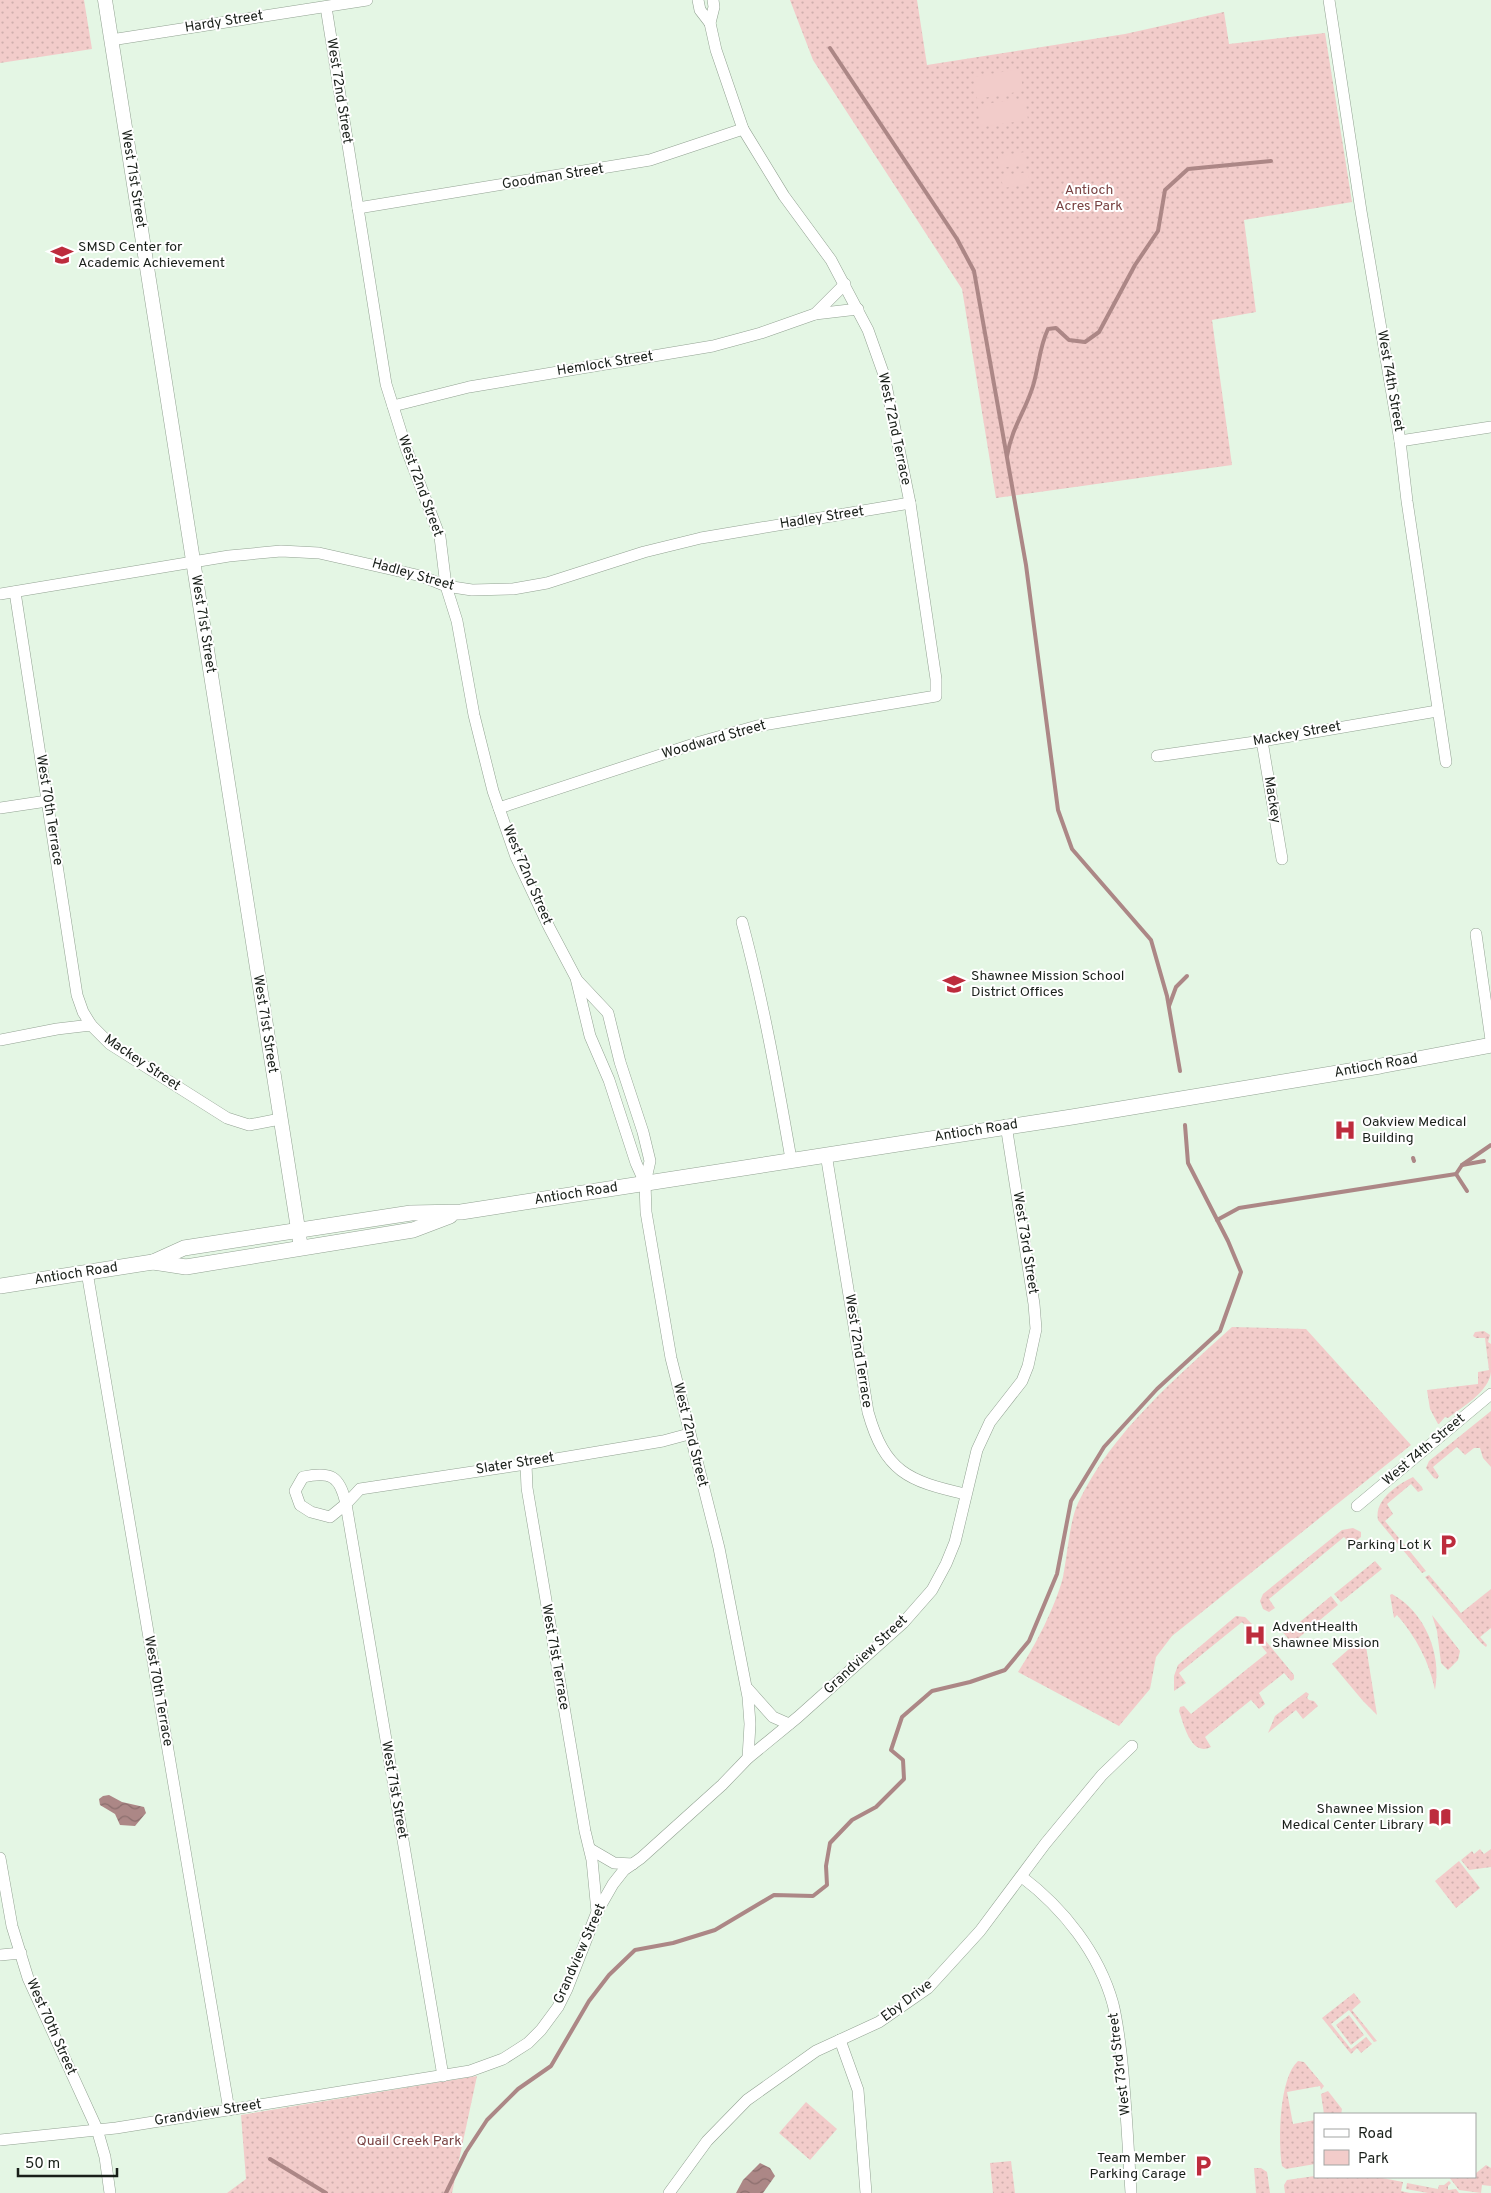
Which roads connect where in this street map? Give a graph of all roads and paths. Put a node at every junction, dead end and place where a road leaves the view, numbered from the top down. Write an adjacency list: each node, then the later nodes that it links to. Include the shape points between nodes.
1 (105, 0): 8 (street, West 71st Street)
2 (367, 0): 6 (street, Hardy Street)
3 (698, 0): 7 (street, West 72nd Terrace, via 700,10)
4 (713, 0): 7 (street, West 72nd Terrace)
5 (1329, 0): 16 (street, West 74th Street)
6 (326, 7): 8 (street, Hardy Street); 10 (street, West 72nd Street)
7 (710, 23): 9 (street, West 72nd Terrace, via 716,50)
8 (111, 40): 18 (street, West 71st Street)
9 (744, 129): 10 (street, Goodman Street, via 650,160); 11 (street, West 72nd Terrace, via 784,196)
10 (358, 208): 14 (street, West 72nd Street, via 386,384)
11 (845, 284): 12 (street, West 72nd Terrace); 13 (street, Hemlock Street)
12 (858, 309): 13 (street, Hemlock Street); 17 (street, West 72nd Terrace, via 884,375)
13 (815, 314): 14 (street, Hemlock Street, via 713,346 469,387)
14 (393, 406): 19 (street, West 72nd Street, via 440,537)
15 (1491, 427): 16 (street)
16 (1400, 441): 23 (street, West 74th Street)
17 (910, 503): 19 (street, Hadley Street, via 701,538 644,552 547,584 472,590); 22 (street, West 72nd Terrace)
18 (193, 563): 19 (street, Hadley Street, via 256,552 320,552 422,576); 20 (street, Hadley Street); 38 (street, West 71st Street)
19 (446, 586): 29 (street, West 72nd Street, via 457,621 474,715)
20 (14, 592): 21 (street, Hadley Street); 27 (street, West 70th Terrace)
21 (0, 594)
22 (936, 696): 29 (street, Woodward Street, via 749,728)
23 (1437, 711): 24 (street, Mackey Street); 26 (street, West 74th Street)
24 (1262, 741): 25 (street, Mackey Street); 30 (street, Mackey)
25 (1157, 756)
26 (1446, 762)
27 (47, 801): 28 (street); 34 (street, West 70th Terrace, via 78,995)
28 (0, 808)
29 (498, 808): 33 (street, West 72nd Street, via 516,857)
30 (1282, 859)
31 (742, 922): 41 (street, via 762,1001)
32 (1476, 934): 36 (street)
33 (576, 978): 42 (street, West 72nd Street, via 590,1036); 42 (street, West 72nd Street, via 608,1013 650,1162)
34 (91, 1025): 35 (street, Mackey Street); 38 (street, Mackey Street, via 110,1044 227,1118 249,1125)
35 (0, 1040)
36 (1491, 1040)
37 (1491, 1045): 39 (main road, Antioch Road, via 1380,1066)
38 (280, 1119): 44 (street, West 71st Street)
39 (1006, 1125): 40 (main road, Antioch Road); 49 (street, West 73rd Street, via 1034,1304 1036,1329)
40 (826, 1154): 41 (main road, Antioch Road); 53 (street, West 72nd Terrace, via 868,1412 875,1437 905,1474 928,1485)
41 (791, 1159): 42 (main road, Antioch Road)
42 (645, 1183): 43 (main road, Antioch Road); 51 (street, West 72nd Street, via 646,1212 666,1334)
43 (461, 1212): 44 (main road, Antioch Road, via 411,1213); 45 (main road, Antioch Road, via 413,1230)
44 (298, 1230): 45 (street, West 71st Street); 46 (main road, Antioch Road, via 184,1248)
45 (300, 1248): 46 (main road, Antioch Road, via 186,1266)
46 (153, 1262): 47 (main road, Antioch Road)
47 (87, 1272): 48 (main road, Antioch Road); 69 (street, West 70th Terrace)
48 (0, 1286)
49 (1030, 1361): 53 (street, Grandview Street, via 1022,1381 990,1422 977,1450)
50 (1491, 1394): 55 (street, West 74th Street)
51 (689, 1434): 52 (street, Slater Street); 56 (street, West 72nd Street, via 719,1548)
52 (526, 1464): 54 (street, Slater Street, via 360,1489); 60 (street, West 71st Terrace, via 529,1498)
53 (965, 1494): 57 (street, Grandview Street, via 955,1542 932,1590 903,1622)
54 (346, 1504): 54 (street, West 71st Street, via 330,1517 300,1505 295,1491 303,1477 320,1474 334,1477 343,1488); 68 (street, West 71st Street)
55 (1356, 1506)
56 (746, 1686): 57 (street, West 72nd Street, via 773,1717); 59 (street, West 72nd Street, via 750,1708)
57 (789, 1724): 59 (street, Grandview Street)
58 (1132, 1746): 63 (street, Eby Drive, via 1102,1775 1044,1844)
59 (748, 1758): 62 (street, Grandview Street, via 722,1786)
60 (590, 1849): 62 (street, via 614,1863); 64 (street, West 71st Terrace)
61 (0, 1858): 65 (street, West 70th Street)
62 (633, 1864): 64 (street, Grandview Street, via 613,1884)
63 (1022, 1877): 67 (street, Eby Drive, via 980,1931 928,1988 879,2022); 75 (street, West 73rd Street, via 1066,1916 1103,1977 1113,2005 1123,2071)
64 (597, 1912): 68 (street, Grandview Street, via 558,2007 541,2030 503,2059 470,2071)
65 (21, 1953): 66 (street); 70 (street, West 70th Street, via 28,1978)
66 (0, 1955)
67 (840, 2040): 73 (street, Eby Drive, via 816,2051 747,2100 707,2141); 74 (street, via 858,2090)
68 (443, 2076): 69 (street, Grandview Street)
69 (229, 2110): 70 (street, Grandview Street)
70 (97, 2130): 71 (street, Grandview Street); 72 (street, West 70th Street)
71 (0, 2140)
72 (110, 2193)
73 (669, 2193)
74 (866, 2193)
75 (1131, 2193)

